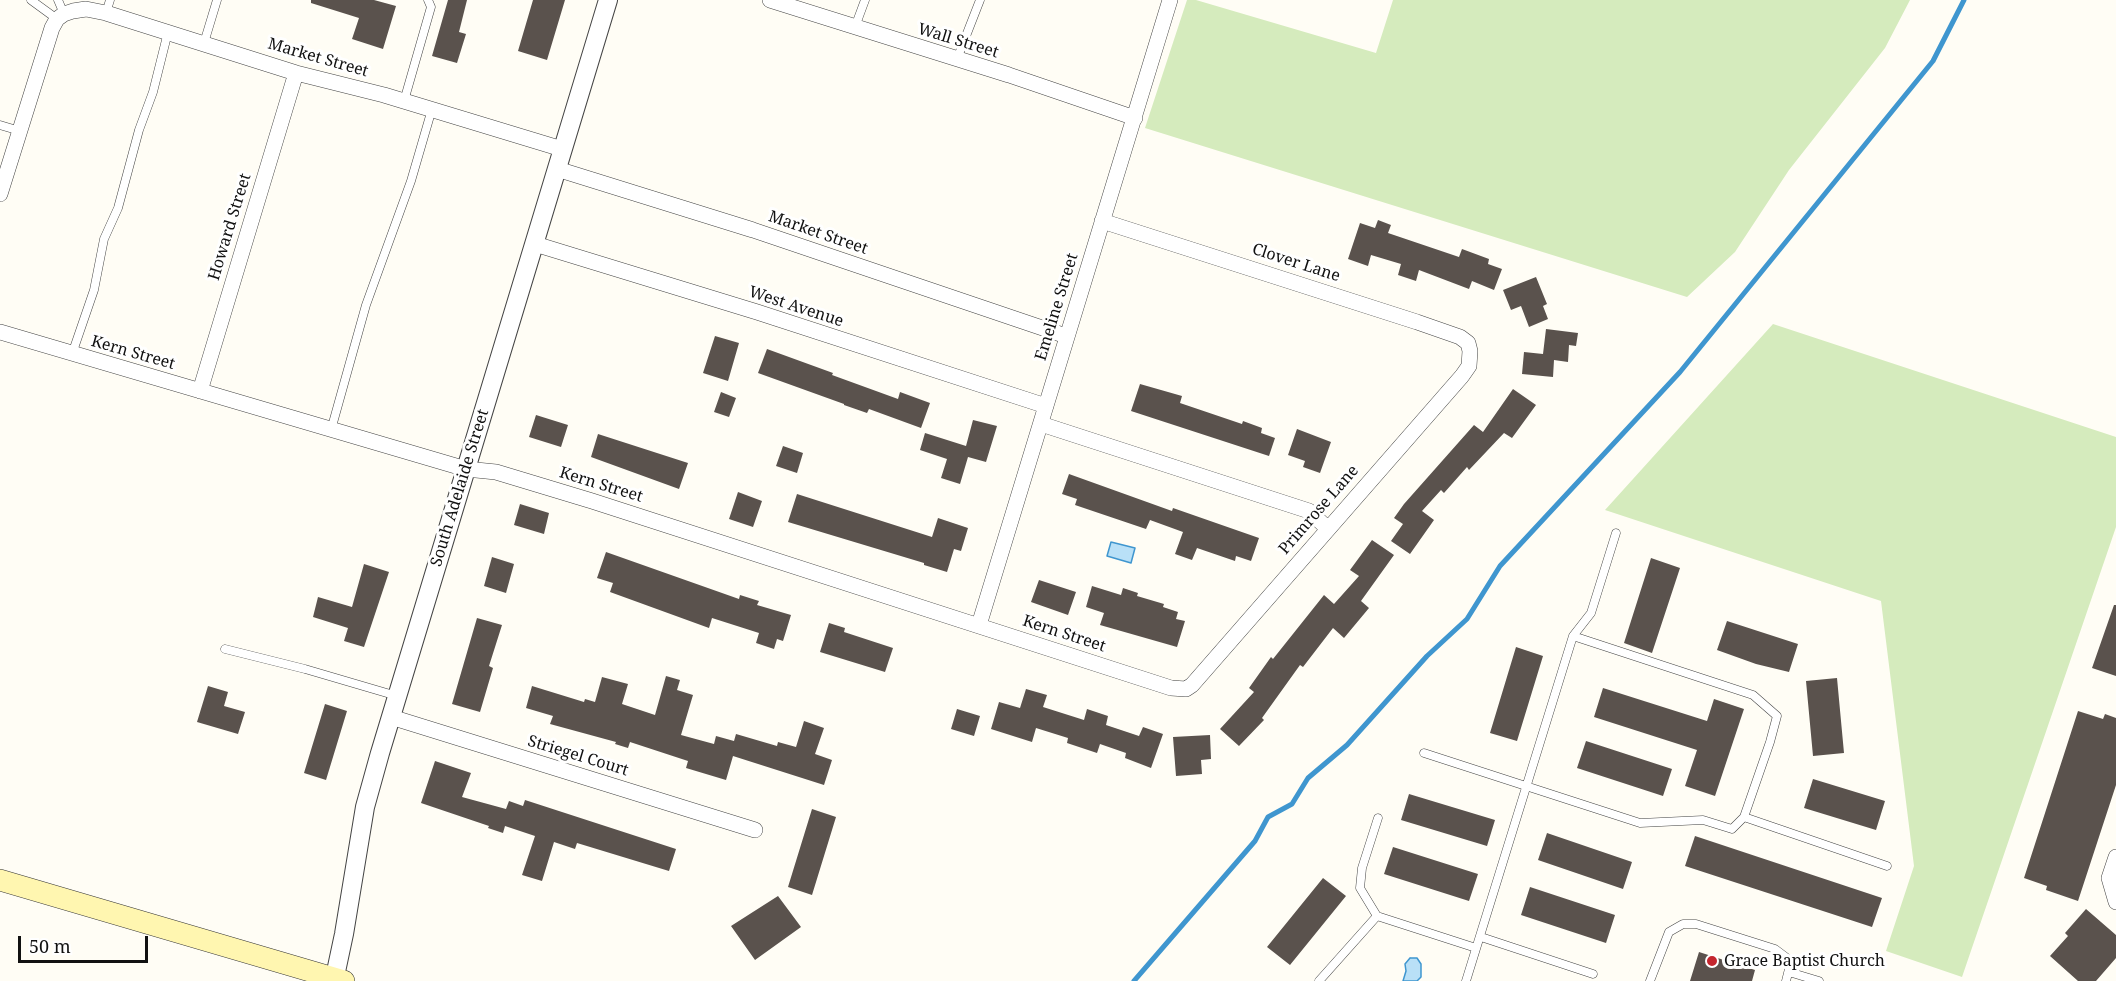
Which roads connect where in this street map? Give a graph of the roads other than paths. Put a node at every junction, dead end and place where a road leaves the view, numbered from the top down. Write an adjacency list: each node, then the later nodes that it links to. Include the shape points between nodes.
1 (31, 0): 10 (lane)
2 (217, 0): 13 (lane)
3 (428, 0): 16 (lane, via 431,7)
4 (608, 0): 21 (street, South Adelaide Street)
5 (770, 0): 11 (street, Wall Street)
6 (864, 0): 11 (lane)
7 (980, 0): 14 (lane)
8 (1170, 0): 18 (street, Emeline Street)
9 (100, 6): 10 (street, Market Street); 12 (street, Market Street)
10 (60, 11): 20 (street)
11 (855, 27): 14 (street, Wall Street)
12 (168, 32): 13 (street, Market Street); 29 (lane)
13 (204, 43): 15 (street, Market Street)
14 (957, 59): 18 (street, Wall Street)
15 (296, 73): 16 (street, Market Street); 30 (street, Howard Street)
16 (404, 101): 17 (street, Market Street)
17 (432, 110): 21 (street, Market Street); 33 (lane, via 366,305)
18 (1135, 118): 24 (street, Emeline Street)
19 (0, 125): 20 (lane)
20 (20, 131): 23 (street)
21 (562, 149): 22 (street, South Adelaide Street)
22 (557, 169): 25 (street, South Adelaide Street); 27 (street, Market Street, via 753,230)
23 (0, 194)
24 (1102, 221): 27 (street, Emeline Street); 28 (street, Clover Lane, via 1460,337 1468,343)
25 (535, 243): 31 (street, West Avenue); 34 (street, South Adelaide Street)
26 (0, 332): 29 (street, Kern Street)
27 (1066, 336): 31 (street, Emeline Street)
28 (1470, 351): 35 (street, Primrose Lane, via 1469,366 1462,376)
29 (72, 354): 30 (street, Kern Street)
30 (200, 391): 33 (street, Kern Street)
31 (1046, 406): 32 (street, Emeline Street)
32 (1041, 424): 35 (street, via 1309,511); 37 (street, Emeline Street)
33 (331, 430): 34 (street, Kern Street)
34 (466, 469): 37 (street, Kern Street, via 496,472 582,498); 41 (street, South Adelaide Street)
35 (1327, 528): 40 (street, Primrose Lane)
36 (1616, 533): 38 (lane, via 1591,613)
37 (979, 625): 40 (street, Kern Street, via 1171,688)
38 (1573, 636): 44 (lane); 45 (lane, via 1754,695 1776,716)
39 (225, 650): 41 (lane)
40 (1186, 688)
41 (397, 696): 42 (street, South Adelaide Street)
42 (391, 717): 47 (street, Striegel Court); 57 (street, South Adelaide Street, via 365,807)
43 (1424, 753): 44 (lane)
44 (1525, 787): 45 (lane, via 1640,823 1703,820 1732,829); 53 (lane)
45 (1744, 817): 49 (lane)
46 (1378, 818): 52 (lane, via 1362,868 1360,888)
47 (755, 830)
48 (2116, 856): 51 (street, via 2109,878)
49 (1887, 867)
50 (0, 880): 57 (main road)
51 (2116, 902)
52 (1377, 916): 54 (lane); 58 (lane)
53 (1481, 937): 54 (lane); 56 (lane)
54 (1476, 948): 59 (lane)
55 (1789, 972): 60 (lane, via 1791,961 1775,949 1696,924 1683,924 1669,932); 61 (lane); 62 (lane)
56 (1593, 974)
57 (337, 980)
58 (1319, 981)
59 (1466, 981)
60 (1650, 981)
61 (1786, 981)
62 (1819, 981)

